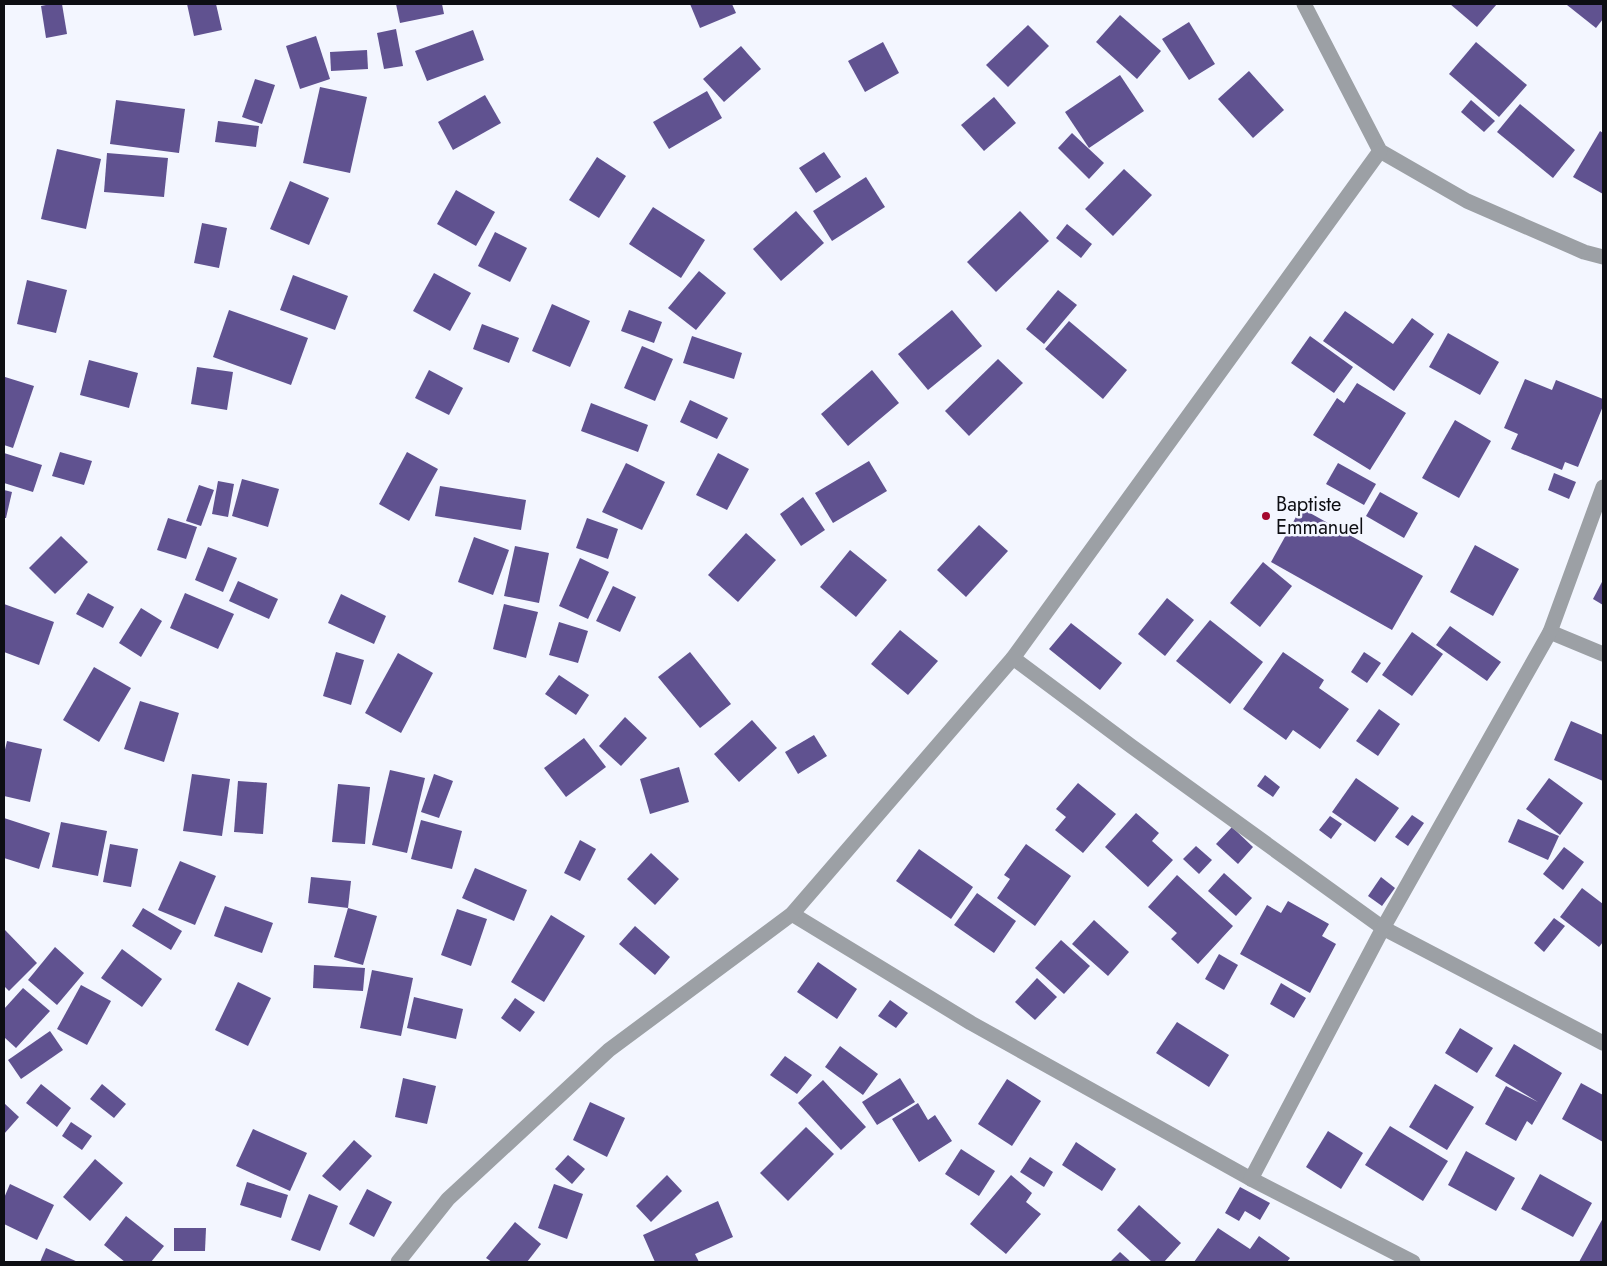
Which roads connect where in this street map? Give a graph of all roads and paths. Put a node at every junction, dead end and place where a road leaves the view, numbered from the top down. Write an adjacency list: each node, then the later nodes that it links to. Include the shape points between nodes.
1 (1304, 4): 2 (street)
2 (1380, 151): 3 (street, via 1467,201 1584,252); 7 (street)
3 (1603, 257)
4 (1603, 488): 5 (street)
5 (1550, 632): 6 (street); 9 (street)
6 (1603, 654)
7 (1013, 658): 8 (street); 9 (street)
8 (792, 914): 11 (street, via 970,1023); 12 (street, via 610,1050 448,1199)
9 (1383, 928): 10 (street); 11 (street)
10 (1603, 1043)
11 (1251, 1179): 13 (street)
12 (398, 1262)
13 (1413, 1262)

